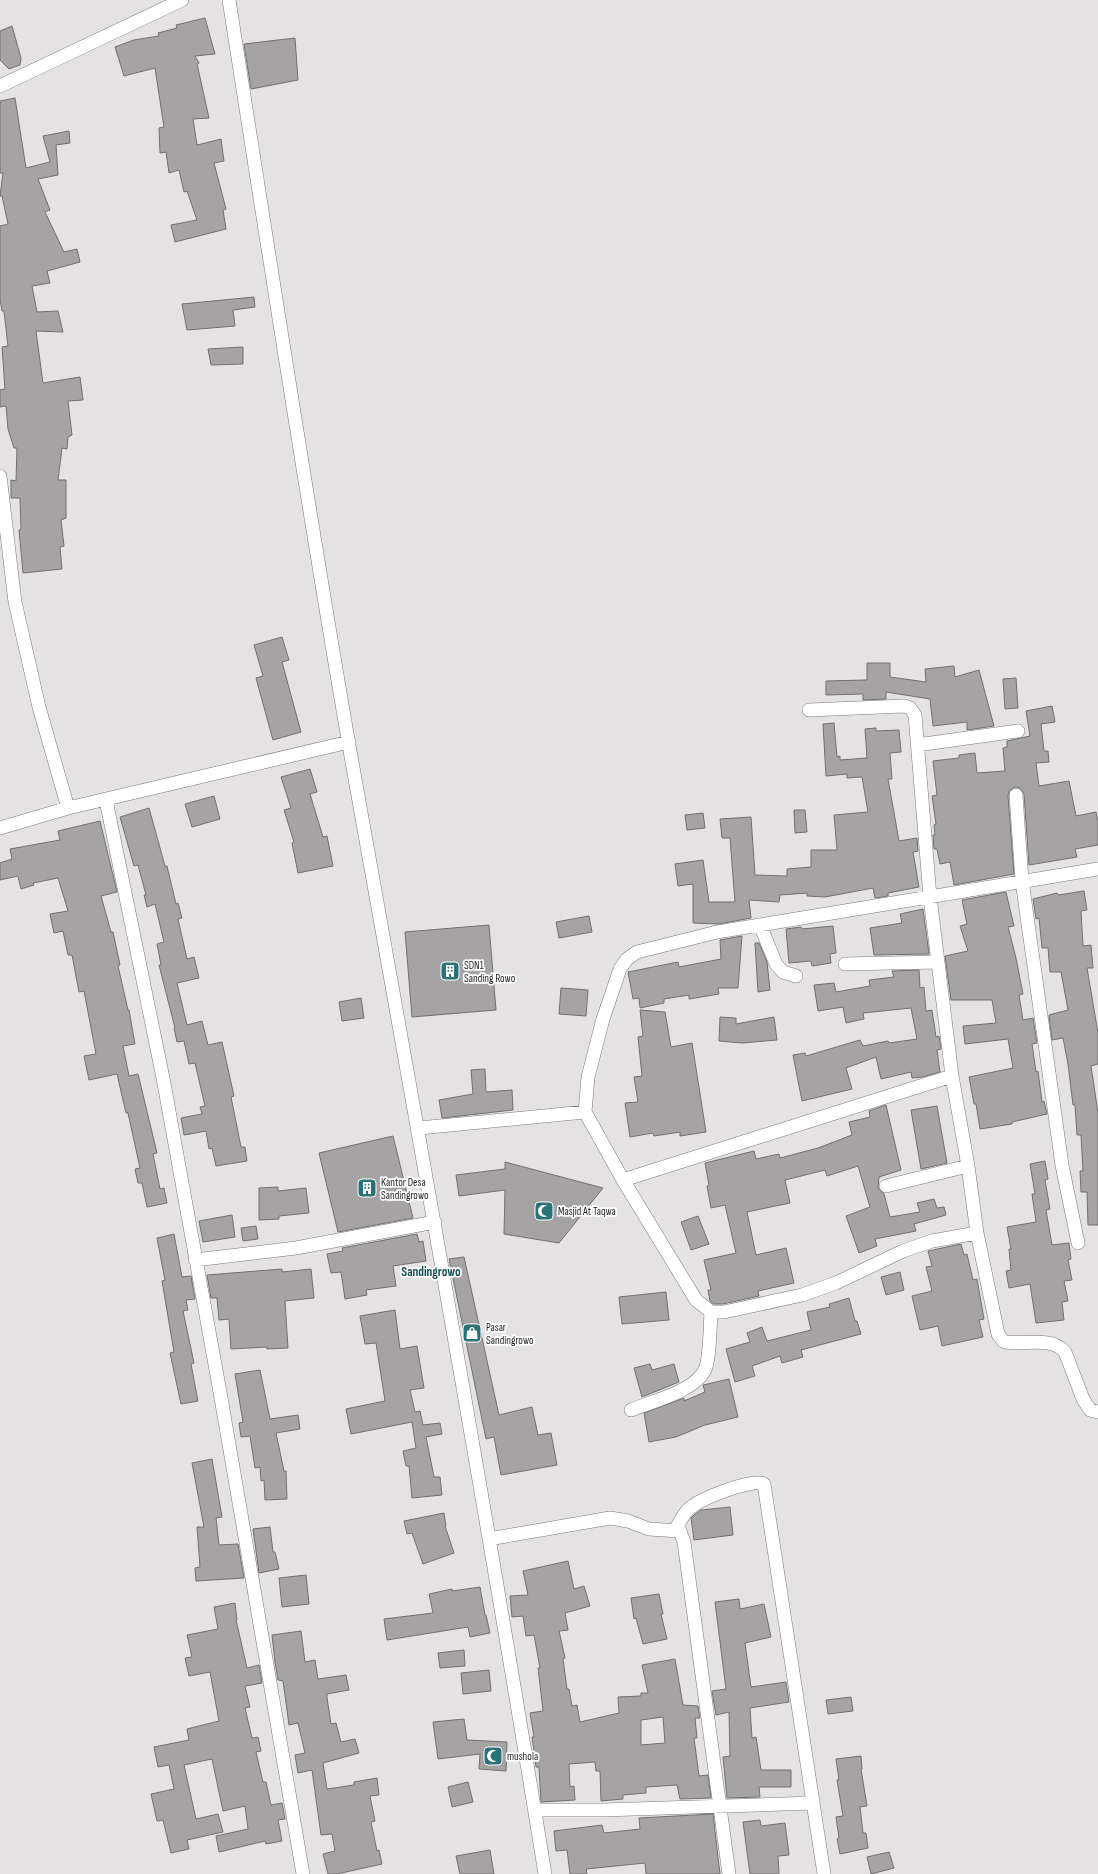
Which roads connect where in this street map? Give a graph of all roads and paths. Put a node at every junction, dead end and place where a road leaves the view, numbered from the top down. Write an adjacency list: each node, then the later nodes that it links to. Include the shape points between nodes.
1 (182, 0): 3 (street)
2 (229, 0): 7 (street, via 276,307)
3 (0, 86)
4 (0, 476): 11 (street, via 15,602 39,707)
5 (809, 710): 8 (street, via 904,706 910,708 915,715)
6 (1018, 731): 8 (street)
7 (349, 742): 10 (street); 22 (street)
8 (917, 745): 15 (street)
9 (1016, 795): 14 (street)
10 (106, 800): 11 (street); 29 (street, via 163,1078)
11 (68, 808): 12 (street)
12 (0, 828)
13 (1098, 869): 14 (street)
14 (1022, 881): 15 (street); 28 (street, via 1062,1165)
15 (930, 896): 16 (street); 17 (street)
16 (760, 925): 19 (street, via 776,964 784,972); 21 (street, via 717,932 637,952 627,959 620,969 603,1019 588,1077)
17 (938, 962): 18 (street); 20 (street)
18 (846, 964)
19 (796, 976)
20 (952, 1076): 23 (street); 24 (street)
21 (585, 1112): 22 (street); 24 (street)
22 (419, 1128): 26 (street)
23 (968, 1166): 25 (street); 27 (street)
24 (623, 1180): 30 (street, via 696,1300)
25 (886, 1186)
26 (435, 1222): 29 (street, via 296,1248); 34 (street)
27 (977, 1234): 30 (street, via 932,1241 903,1251 802,1295 724,1312); 32 (street, via 1000,1339 1015,1344 1048,1343 1061,1347 1083,1399 1090,1410)
28 (1078, 1244)
29 (195, 1260): 38 (street)
30 (711, 1312): 31 (street, via 706,1368 696,1382)
31 (631, 1410)
32 (1098, 1412)
33 (675, 1530): 34 (street, via 649,1529 610,1518); 35 (street, via 690,1508 699,1502 749,1485 764,1484); 36 (street, via 680,1531 684,1542)
34 (489, 1539): 37 (street)
35 (813, 1803): 36 (street); 41 (street)
36 (720, 1806): 37 (street); 40 (street)
37 (534, 1810): 39 (street)
38 (303, 1874)
39 (545, 1874)
40 (728, 1874)
41 (824, 1874)

